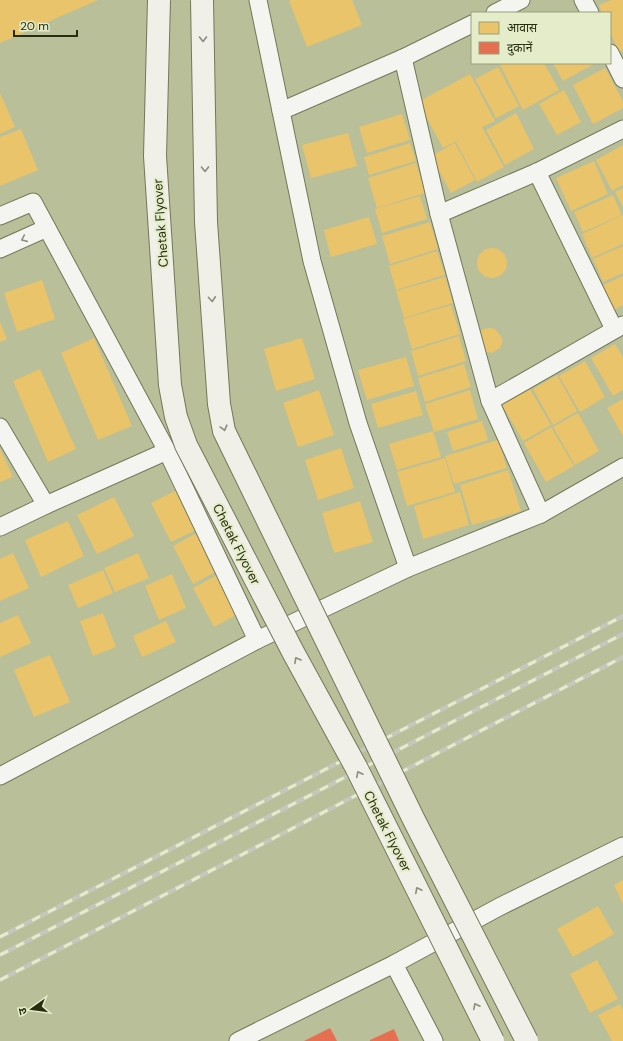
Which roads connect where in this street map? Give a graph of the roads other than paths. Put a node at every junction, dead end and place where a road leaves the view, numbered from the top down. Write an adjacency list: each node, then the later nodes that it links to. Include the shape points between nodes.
1 (159, 0): 34 (main road, Chetak Flyover, one-way to 1, bridge, via 356,767 293,652 190,452 176,417 170,385 155,156)
2 (202, 0): 35 (main road, one-way to 35, bridge, via 206,222 219,404 224,431 410,813)
3 (258, 0): 12 (street)
4 (521, 0): 6 (street)
5 (584, 0): 7 (street)
6 (497, 12)
7 (590, 12)
8 (471, 24): 10 (street)
9 (611, 55): 11 (street)
10 (403, 58): 12 (street); 15 (street)
11 (623, 79)
12 (281, 111): 27 (street, via 312,261 358,423)
13 (623, 129): 14 (street)
14 (537, 172): 15 (street); 19 (street)
15 (439, 214): 20 (street)
16 (0, 216): 17 (street, via 33,202)
17 (48, 228): 18 (street, one-way to 18); 22 (street)
18 (0, 249)
19 (619, 327): 20 (street)
20 (490, 402): 25 (street)
21 (0, 428): 24 (street)
22 (167, 451): 24 (street); 28 (street)
23 (623, 466): 25 (street)
24 (46, 505): 26 (street)
25 (541, 514): 27 (street)
26 (0, 527)
27 (408, 568): 28 (street)
28 (257, 640): 29 (street)
29 (0, 776)
30 (623, 846): 31 (street, via 499,907)
31 (394, 964): 32 (street); 33 (street)
32 (238, 1041)
33 (434, 1041)
34 (493, 1041)
35 (527, 1041)

